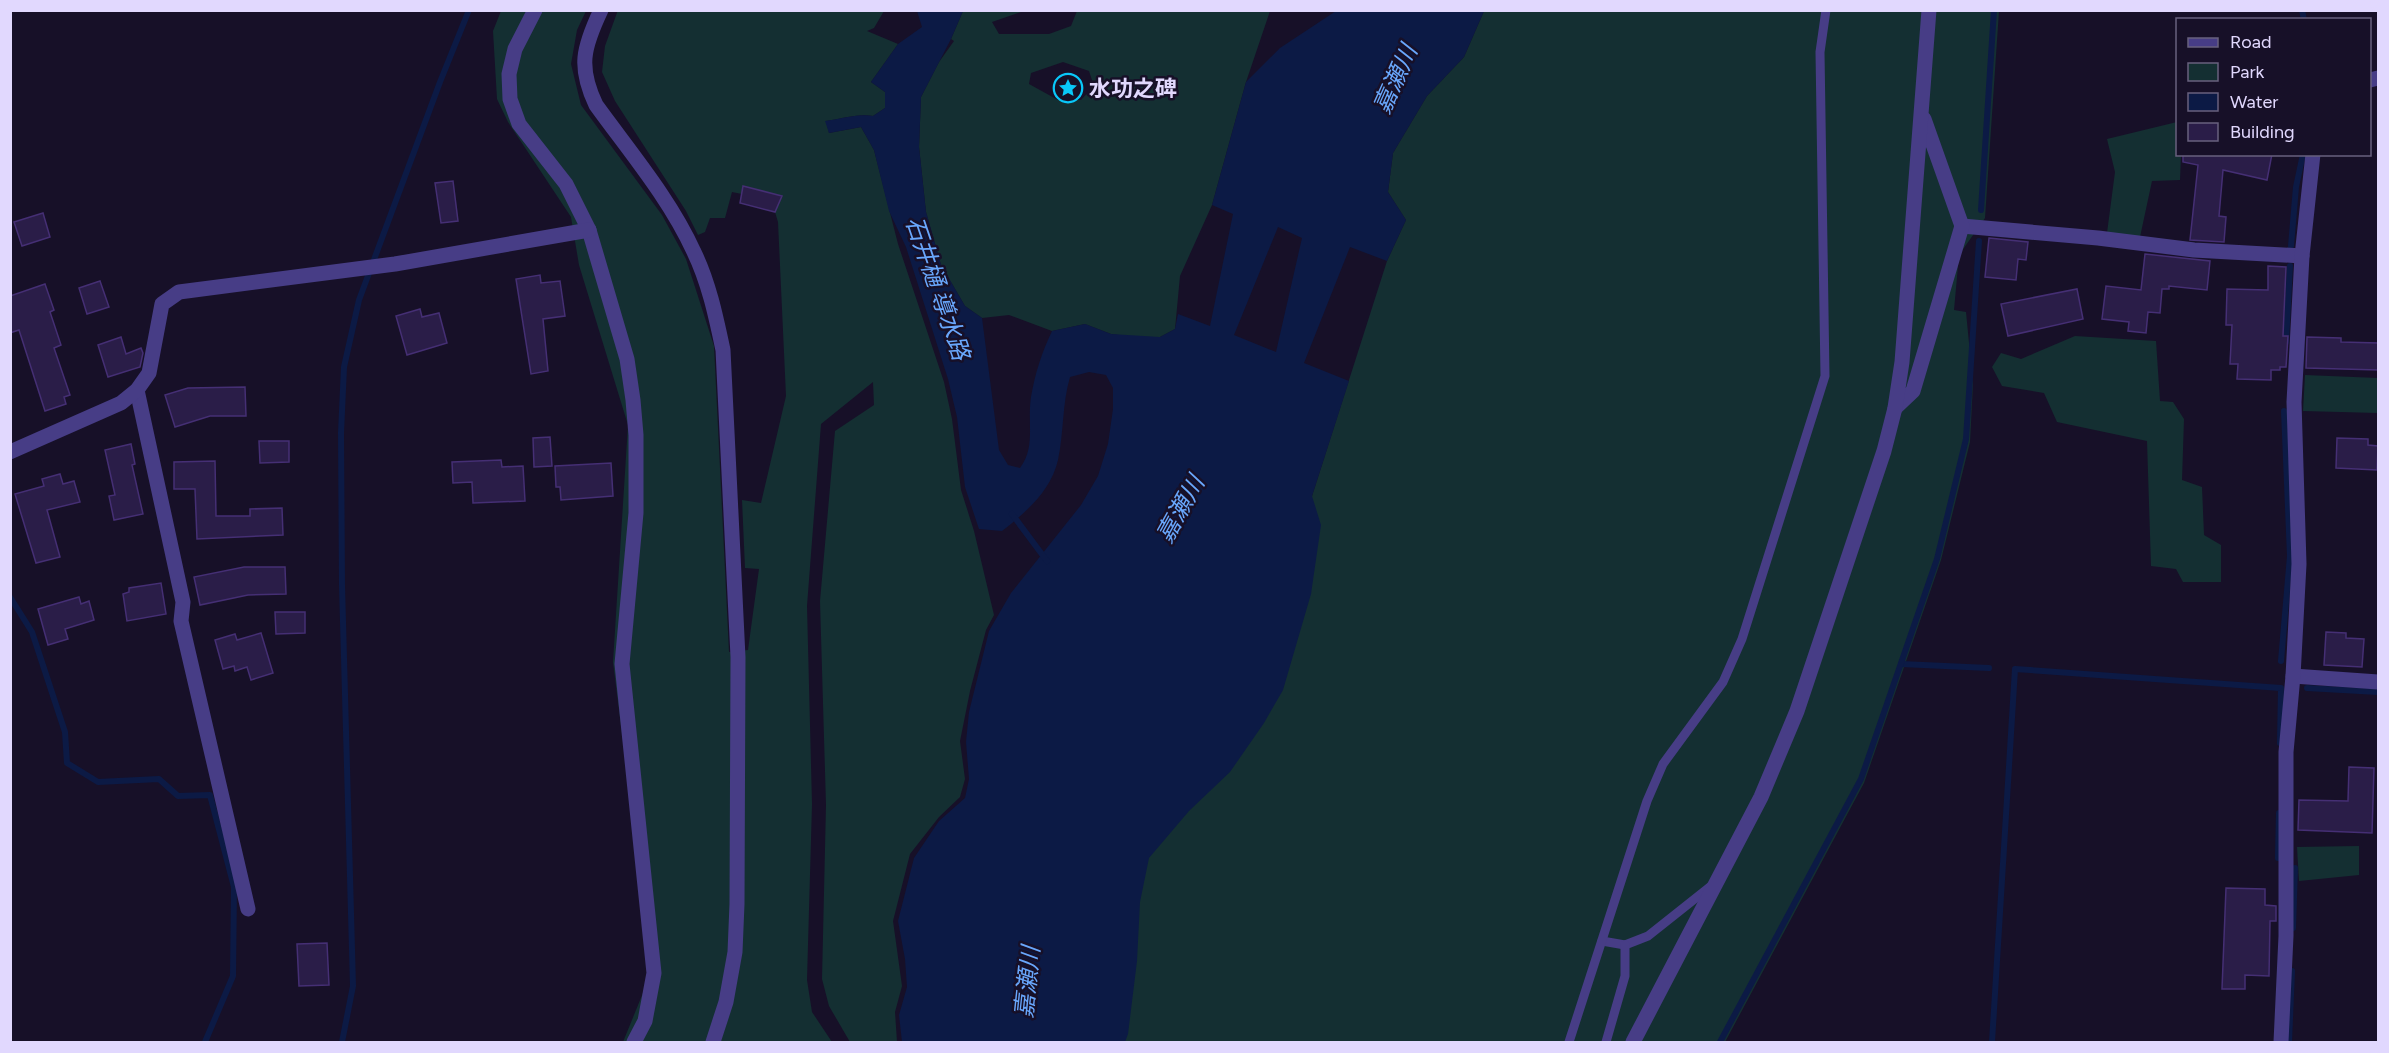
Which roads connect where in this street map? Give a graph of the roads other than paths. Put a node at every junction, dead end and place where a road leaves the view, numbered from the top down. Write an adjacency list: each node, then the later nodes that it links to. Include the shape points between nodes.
1 (535, 10): 8 (street, via 515,49 509,74 510,99 519,124 566,184)
2 (601, 10): 21 (street, via 587,42 583,69 587,87 670,209 694,252 712,302 723,350 738,657 737,904 735,952 726,1002)
3 (1826, 10): 17 (lane, via 1820,52 1825,376 1742,639 1723,682 1664,764 1647,801)
4 (1929, 10): 5 (street)
5 (1922, 114): 7 (street); 11 (street)
6 (2313, 156): 9 (street)
7 (1962, 226): 9 (street, via 2194,250); 11 (street, via 1913,391)
8 (589, 230): 10 (street, via 395,264 179,292 162,304 149,373); 20 (street, via 627,359 636,435 636,513 622,664 654,973 645,1021)
9 (2302, 256): 13 (street, via 2294,402 2299,564)
10 (137, 390): 12 (street, via 121,403); 16 (street, via 183,602 181,621)
11 (1895, 408): 15 (street, via 1797,711 1761,796)
12 (10, 452)
13 (2293, 676): 14 (street); 26 (street, via 2286,752 2286,936)
14 (2379, 682)
15 (1717, 881): 18 (lane, via 1648,936); 19 (street)
16 (248, 909)
17 (1602, 940): 18 (lane); 22 (lane)
18 (1625, 945): 23 (lane, via 1625,976)
19 (1642, 1024): 24 (street); 25 (street)
20 (634, 1042)
21 (713, 1042)
22 (1569, 1042)
23 (1606, 1042)
24 (1633, 1042)
25 (1640, 1042)
26 (2281, 1042)

